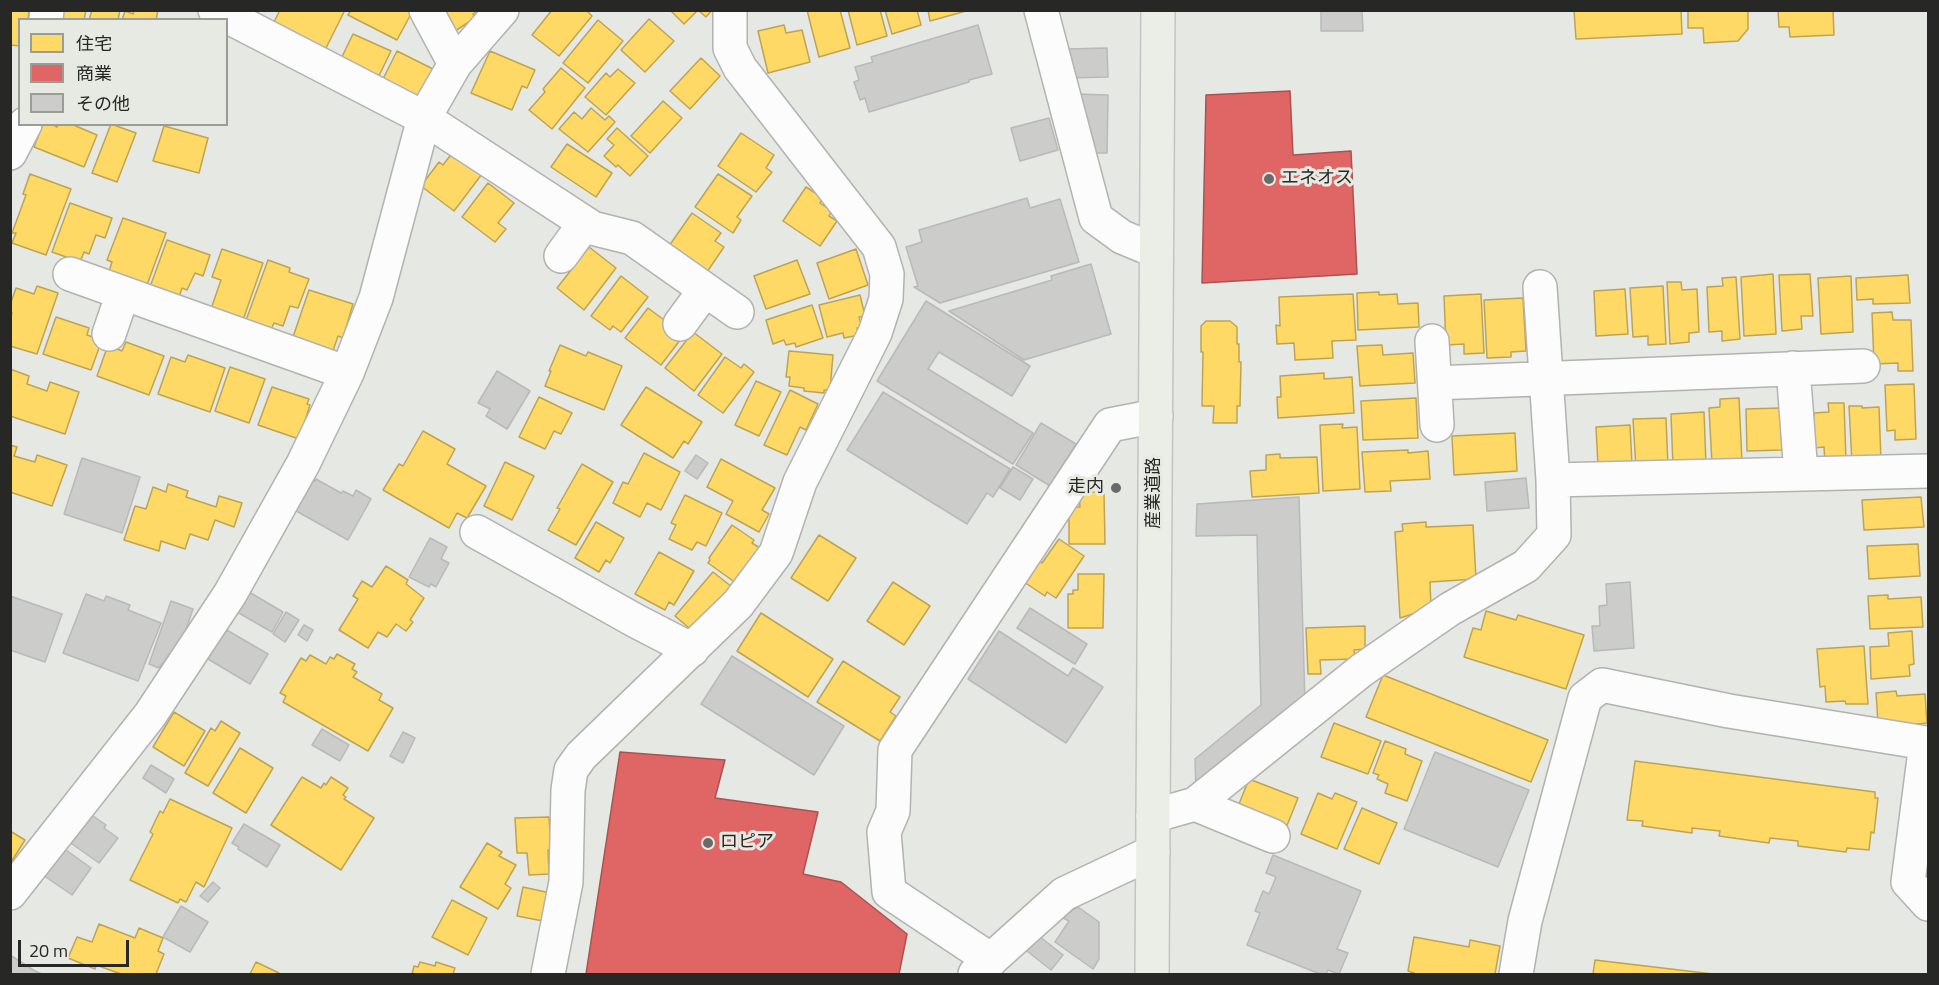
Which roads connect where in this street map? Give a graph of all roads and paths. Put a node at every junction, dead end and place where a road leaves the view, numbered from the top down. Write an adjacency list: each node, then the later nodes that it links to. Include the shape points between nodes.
1 (215, 10): 8 (street)
2 (426, 10): 7 (street)
3 (502, 10): 7 (street)
4 (730, 10): 33 (street, via 730,48 740,68 879,247 887,274 886,299 875,333 800,482 776,553 738,604)
5 (1041, 10): 12 (street, via 1096,218 1122,237)
6 (1158, 10): 12 (main road, 産業道路)
7 (455, 64): 8 (street)
8 (424, 118): 11 (street); 24 (street, via 376,298)
9 (24, 126): 10 (street)
10 (10, 153)
11 (585, 223): 13 (street); 16 (street, via 632,238)
12 (1156, 252): 27 (main road, 産業道路)
13 (561, 256)
14 (70, 274): 17 (street)
15 (1540, 287): 25 (street)
16 (705, 290): 18 (street); 19 (street)
17 (123, 293): 20 (street); 24 (street)
18 (737, 312)
19 (680, 324)
20 (109, 334)
21 (1432, 341): 26 (street)
22 (1863, 366): 23 (street)
23 (1793, 368): 25 (street); 30 (street)
24 (347, 373): 38 (street, via 303,464 230,594 150,715)
25 (1546, 378): 26 (street); 31 (street)
26 (1435, 383): 28 (street)
27 (1156, 416): 35 (main road, 産業道路); 40 (street, via 1110,425 895,750 893,811 884,832 889,892)
28 (1437, 425)
29 (1929, 471): 30 (street)
30 (1801, 474): 31 (street)
31 (1553, 480): 34 (street, via 1554,535 1526,566 1450,609 1362,670)
32 (477, 532): 33 (street)
33 (692, 650): 41 (street, via 571,770 566,882)
34 (1195, 804): 35 (street); 36 (street)
35 (1154, 816): 37 (main road, 産業道路)
36 (1272, 836)
37 (1153, 852): 40 (street, via 1064,894); 42 (main road, 産業道路)
38 (10, 893)
39 (1929, 904): 43 (street, via 1908,882 1926,743 1729,711 1602,685 1585,698 1525,921)
40 (983, 967)
41 (548, 975)
42 (1152, 975)
43 (1516, 975)

